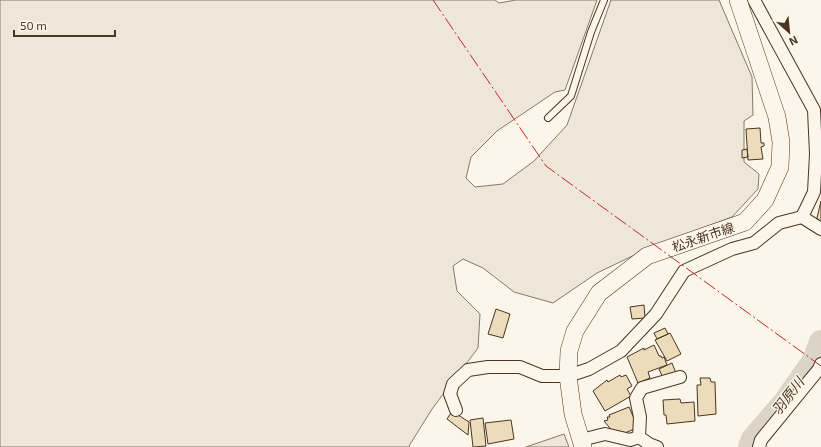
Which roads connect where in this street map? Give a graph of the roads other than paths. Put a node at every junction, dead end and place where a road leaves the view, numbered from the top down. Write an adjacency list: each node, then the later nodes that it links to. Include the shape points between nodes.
1 (604, 0): 4 (lane, via 571,96)
2 (738, 0): 8 (main road, 松永新市線, via 777,118 781,142 780,167 765,200 745,222 647,256 599,293 575,331 569,350)
3 (754, 0): 5 (street, via 814,110 814,192)
4 (548, 118)
5 (802, 217): 6 (street); 8 (street, via 779,223 754,243 732,249 684,271 656,314 621,351 589,369)
6 (821, 229)
7 (821, 364): 14 (street, via 761,440)
8 (568, 376): 10 (street, via 542,376 520,367 468,370 453,384 450,394); 12 (main road, 松永新市線, via 573,414)
9 (680, 378): 11 (street, via 642,388 636,398 640,417)
10 (456, 410)
11 (639, 436): 12 (street, via 630,440 605,434); 13 (street)
12 (582, 444)
13 (657, 447)
14 (759, 447)

